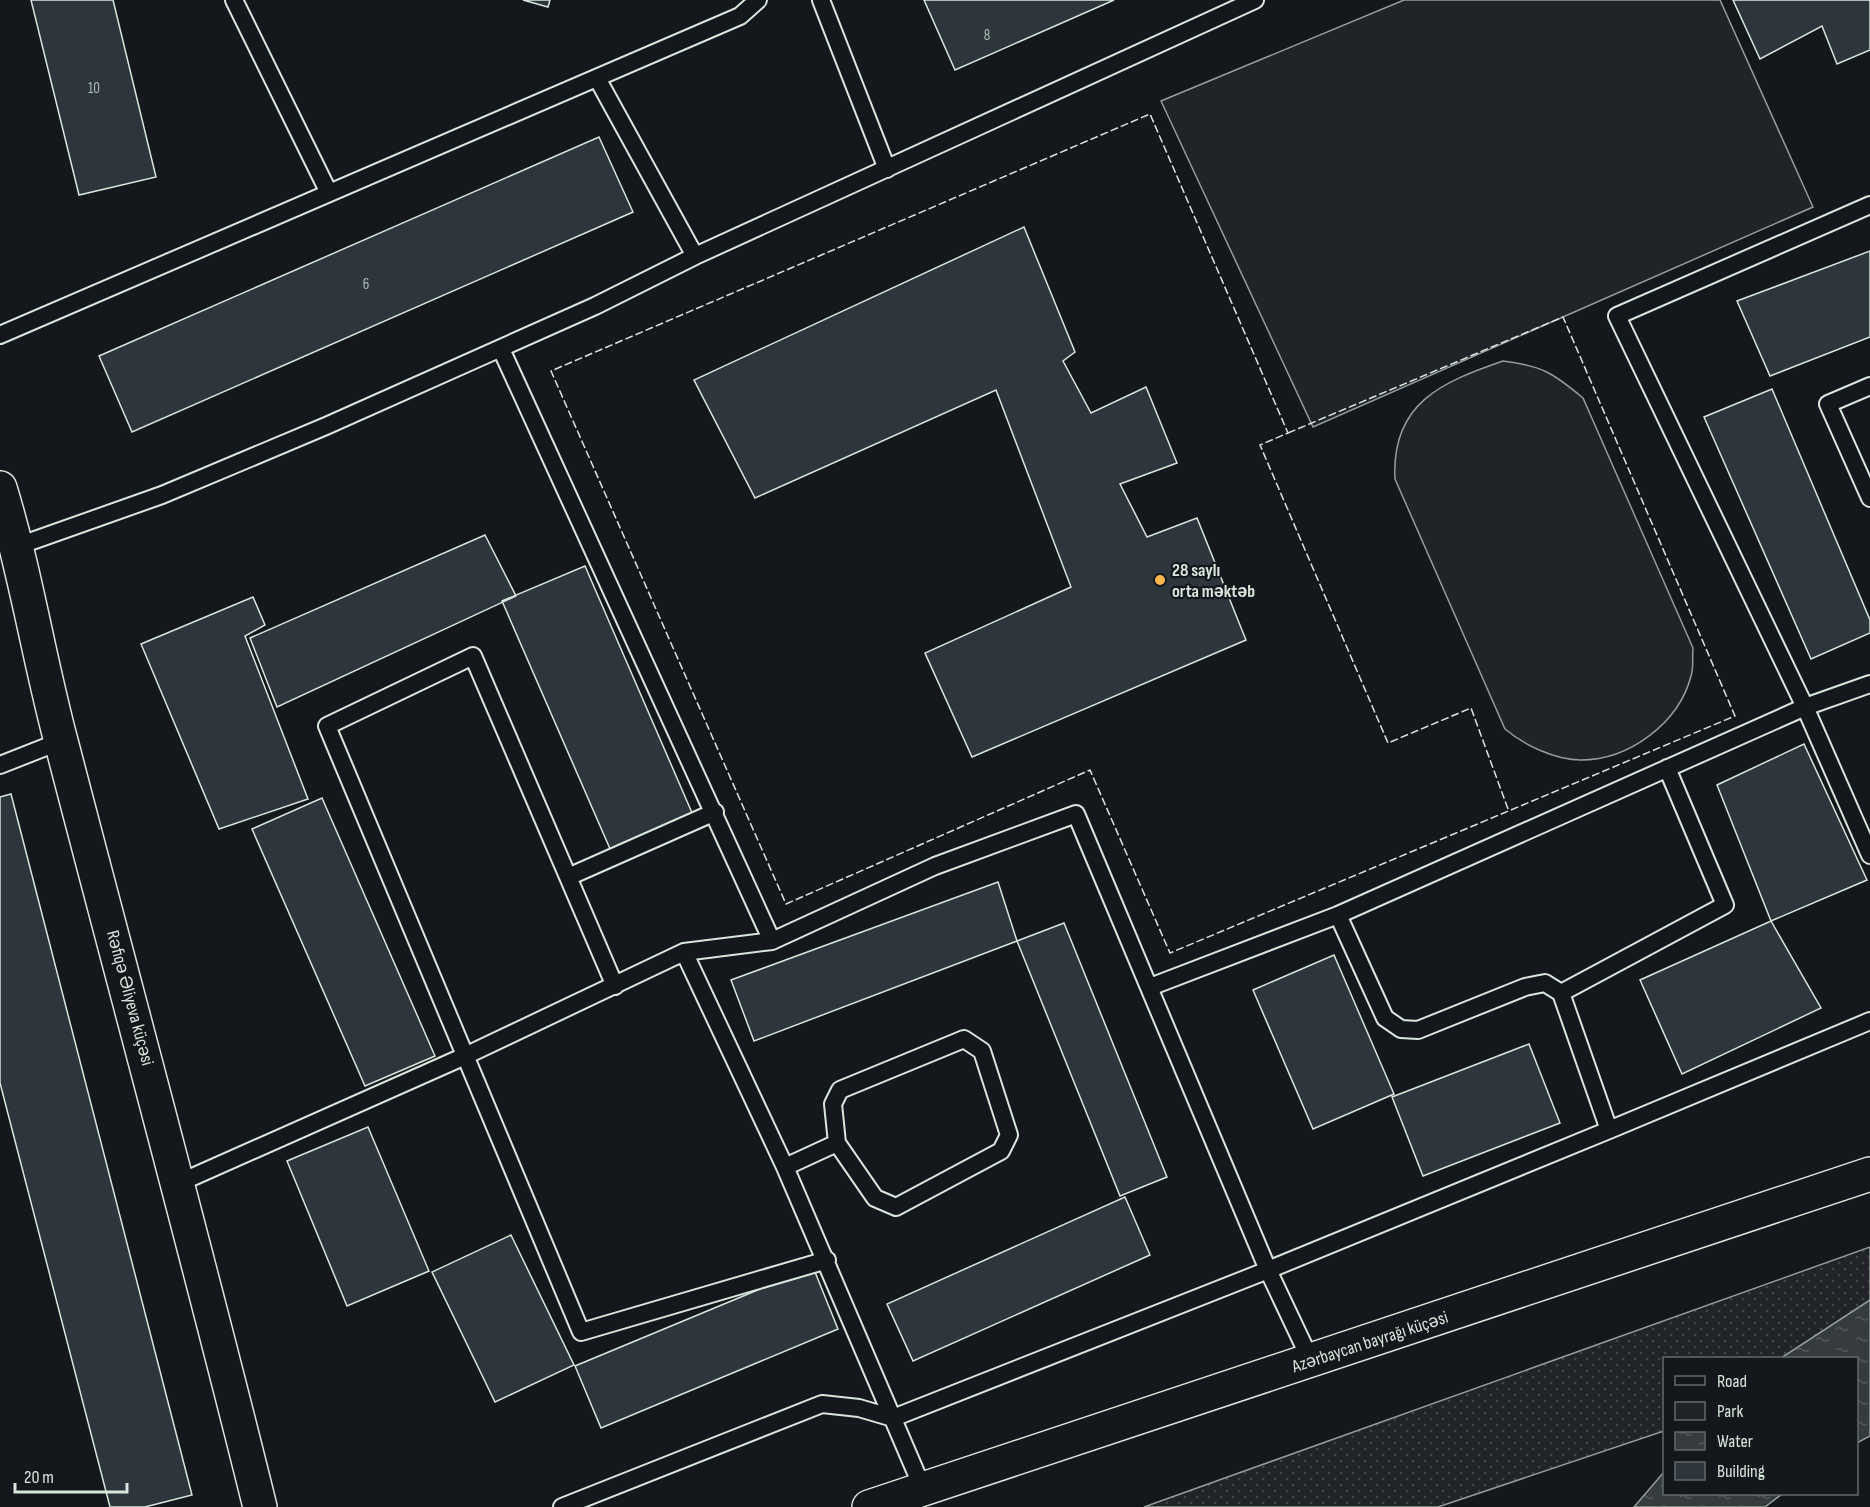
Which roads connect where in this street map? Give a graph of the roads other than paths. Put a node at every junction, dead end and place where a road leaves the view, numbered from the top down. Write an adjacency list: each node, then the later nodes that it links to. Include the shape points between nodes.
1 (234, 0): 7 (lane)
2 (758, 0): 5 (lane, via 740,16)
3 (821, 0): 6 (lane)
4 (1255, 0): 6 (lane)
5 (597, 78): 7 (lane); 9 (lane)
6 (886, 169): 9 (lane)
7 (329, 193): 10 (lane)
8 (1870, 205): 17 (lane, via 1617,316)
9 (695, 256): 11 (lane)
10 (0, 335)
11 (501, 349): 15 (lane, via 162,495); 21 (lane)
12 (1870, 386): 14 (lane, via 1828,404)
13 (0, 488): 15 (street, Rəfiqə Əliyeva küçəsi)
14 (1870, 498)
15 (18, 546): 18 (street, Rəfiqə Əliyeva küçəsi)
16 (1870, 684): 17 (lane)
17 (1805, 707): 20 (lane); 22 (lane)
18 (61, 741): 19 (lane); 36 (street, Rəfiqə Əliyeva küçəsi)
19 (0, 765)
20 (1667, 768): 24 (lane); 29 (lane, via 1725,904)
21 (715, 812): 23 (lane); 25 (lane)
22 (1870, 855)
23 (568, 878): 27 (lane); 31 (lane, via 473,656 327,726)
24 (1338, 915): 28 (lane); 29 (lane, via 1385,1018 1401,1029 1418,1030 1525,987 1545,983)
25 (772, 941): 26 (lane); 28 (lane, via 935,866 1076,814)
26 (684, 952): 27 (lane); 34 (lane)
27 (615, 986): 31 (lane)
28 (1150, 987): 38 (lane)
29 (1561, 993): 32 (lane)
30 (1870, 1021): 32 (lane)
31 (465, 1056): 36 (lane); 37 (lane, via 581,1332)
32 (1609, 1130): 38 (lane)
33 (837, 1143): 33 (lane, via 875,1198 896,1207 1001,1151 1009,1135 982,1051 964,1039 840,1090 833,1104); 34 (lane)
34 (785, 1167): 37 (lane)
35 (1870, 1174): 39 (street, Azərbaycan bayrağı küçəsi)
36 (179, 1183): 42 (street, Rəfiqə Əliyeva küçəsi)
37 (827, 1260): 40 (lane)
38 (1268, 1270): 39 (lane); 40 (lane)
39 (1311, 1361): 41 (street, Azərbaycan bayrağı küçəsi)
40 (893, 1418): 41 (lane); 43 (lane, via 859,1408 822,1404)
41 (923, 1489): 44 (street, Azərbaycan bayrağı küçəsi)
42 (260, 1507)
43 (562, 1507)
44 (869, 1507)

